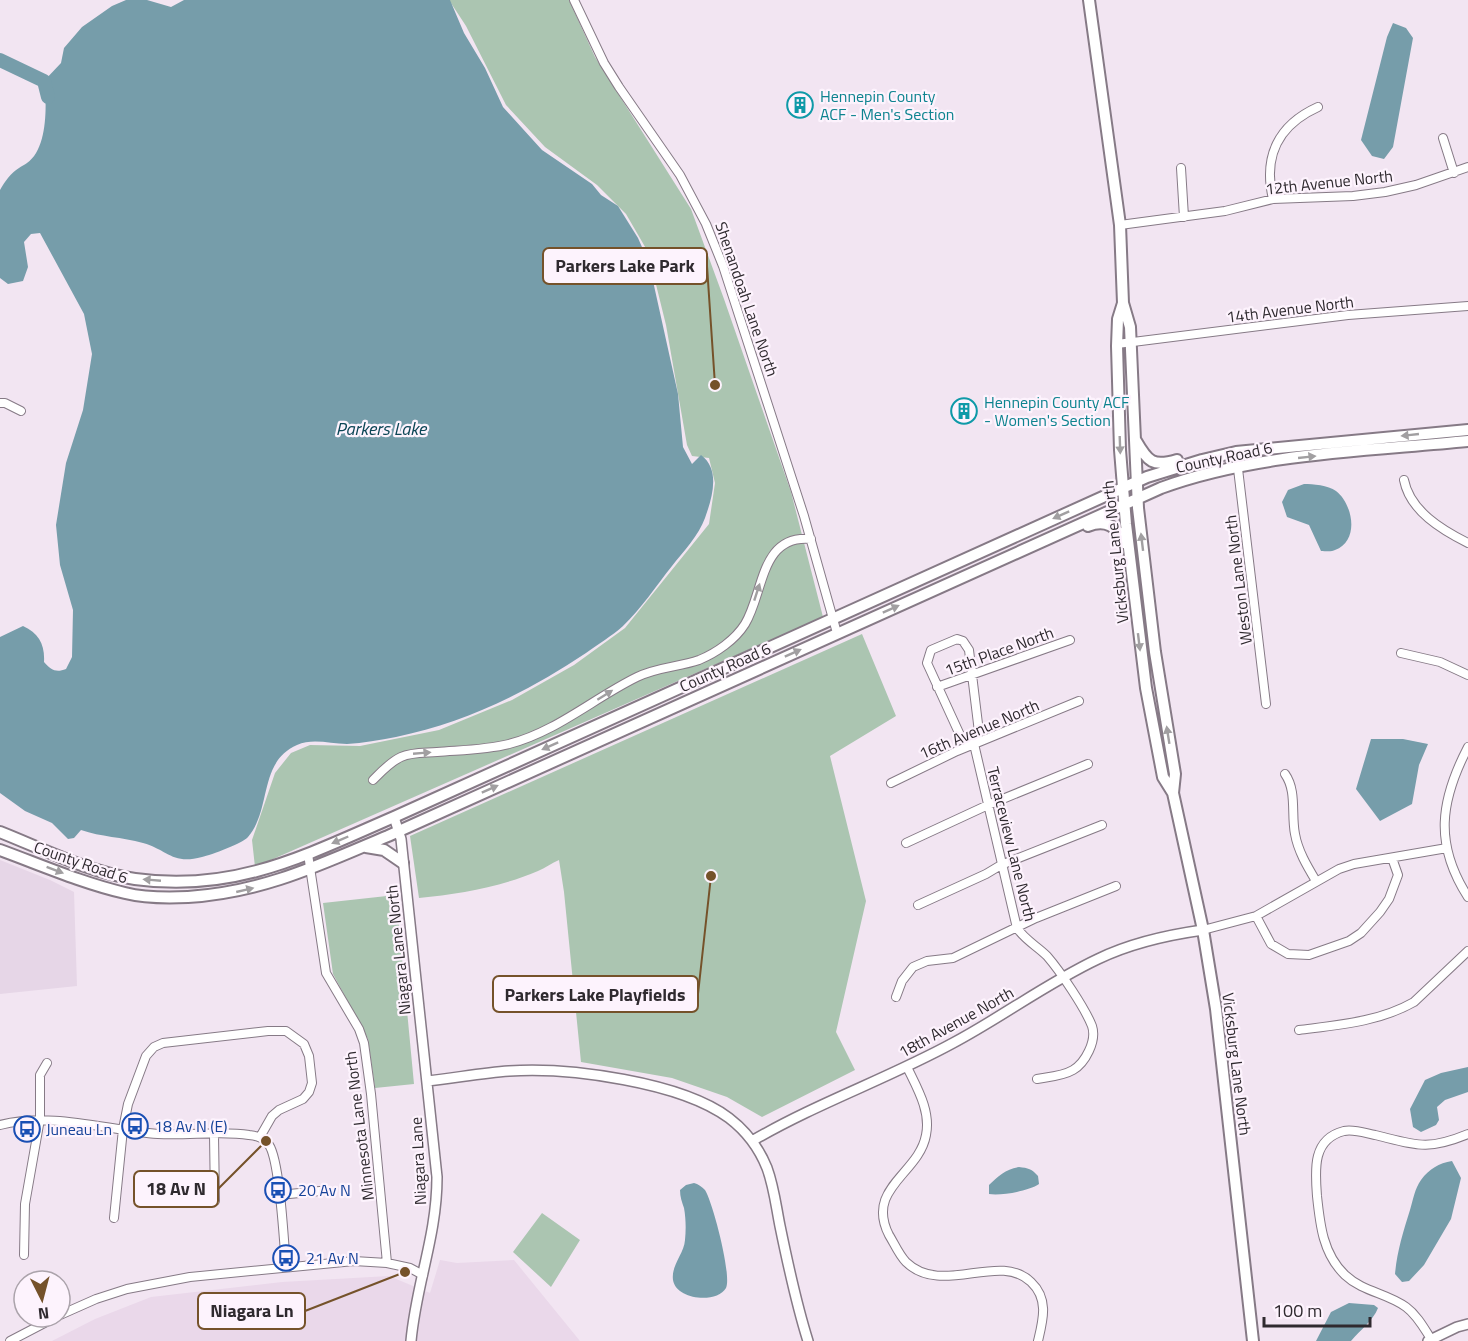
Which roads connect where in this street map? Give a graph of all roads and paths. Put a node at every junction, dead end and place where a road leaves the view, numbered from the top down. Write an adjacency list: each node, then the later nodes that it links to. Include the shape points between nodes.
1 (574, 0): 27 (street, Shenandoah Lane North, via 604,63 680,175 706,224)
2 (1089, 0): 10 (main road, Vicksburg Lane North)
3 (1317, 107): 8 (street, via 1293,121 1276,144 1270,171)
4 (1443, 138): 7 (street)
5 (1468, 167): 7 (street, 12th Avenue North)
6 (1181, 168): 9 (street)
7 (1454, 173): 8 (street, 12th Avenue North, via 1385,192)
8 (1273, 199): 9 (street, 12th Avenue North)
9 (1184, 217): 10 (street, 12th Avenue North)
10 (1120, 225): 11 (main road, Vicksburg Lane North)
11 (1123, 303): 13 (main road, Vicksburg Lane North); 14 (main road, Vicksburg Lane North)
12 (1468, 306): 13 (street, 14th Avenue North, via 1348,315)
13 (1131, 343): 14 (street, 14th Avenue North); 18 (main road, Vicksburg Lane North)
14 (1117, 344): 24 (main road, Vicksburg Lane North, one-way to 24)
15 (0, 403): 16 (street)
16 (21, 411)
17 (1468, 430): 20 (main road, County Road 6, one-way to 20)
18 (1135, 439): 20 (main road, via 1145,456 1160,464 1210,452); 23 (main road, Vicksburg Lane North)
19 (1468, 441): 21 (main road, County Road 6, one-way to 19)
20 (1233, 453): 21 (street, Weston Lane North); 23 (main road, County Road 6)
21 (1238, 467): 25 (main road, County Road 6, via 1179,481); 39 (street, Weston Lane North)
22 (1404, 480): 28 (street, via 1408,494 1426,516)
23 (1137, 482): 24 (main road, County Road 6); 25 (main road, Vicksburg Lane North)
24 (1123, 488): 26 (main road, Vicksburg Lane North); 31 (main road, County Road 6, one-way to 31)
25 (1138, 498): 26 (main road, County Road 6); 46 (main road, Vicksburg Lane North, one-way to 25, via 1175,774 1155,652)
26 (1124, 504): 29 (main road, County Road 6); 30 (main road, Vicksburg Lane North)
27 (811, 539): 31 (street, Shenandoah Lane North); 44 (street, one-way to 27, via 400,758 415,753 486,749 530,738 640,676 700,659 717,650 744,624 774,552 785,543)
28 (1468, 543)
29 (1023, 549): 30 (main road, via 1042,547 1094,524 1106,523 1120,534); 32 (main road, County Road 6, one-way to 29)
30 (1130, 563): 46 (main road, Vicksburg Lane North, one-way to 46, via 1150,708 1163,777)
31 (833, 618): 32 (street, Shenandoah Lane North); 48 (main road, County Road 6, one-way to 48)
32 (837, 633): 50 (main road, County Road 6, one-way to 32)
33 (1070, 640): 35 (street, 15th Place North)
34 (1401, 653): 36 (street, via 1440,662)
35 (972, 674): 37 (street, 15th Place North); 37 (street, via 969,651 963,641 951,640 931,650 927,663); 40 (street, via 979,732)
36 (1468, 675)
37 (937, 687): 40 (street, via 963,740)
38 (1079, 701): 40 (street, 16th Avenue North)
39 (1266, 704)
40 (974, 744): 45 (street, 16th Avenue North); 47 (street, Terraceview Lane North)
41 (1468, 747): 54 (street, via 1447,798)
42 (1088, 764): 47 (street)
43 (1285, 774): 61 (street, via 1291,788 1299,850)
44 (373, 780)
45 (891, 783)
46 (1173, 793): 67 (main road, Vicksburg Lane North)
47 (988, 805): 52 (street); 59 (street, Terraceview Lane North)
48 (394, 817): 50 (street, Niagara Lane North); 56 (main road, County Road 6, one-way to 56)
49 (1102, 825): 59 (street)
50 (399, 831): 53 (main road, County Road 6); 58 (street, Niagara Lane North)
51 (0, 832): 56 (main road, County Road 6, one-way to 51, via 248,874 214,880 160,881 103,871)
52 (906, 843)
53 (362, 847): 58 (main road, via 384,850); 60 (main road, County Road 6)
54 (1447, 848): 57 (street, 18th Avenue North); 63 (street, via 1452,868)
55 (0, 850): 60 (main road, County Road 6, one-way to 60, via 85,882 153,897 223,894)
56 (308, 854): 60 (street, Minnesota Lane North)
57 (1392, 858): 61 (street, 18th Avenue North, via 1347,867); 65 (street, via 1398,875 1389,899 1361,933 1348,941 1309,955 1288,954 1271,944)
58 (404, 863): 75 (street, Niagara Lane North)
59 (1001, 865): 64 (street); 66 (street, Terraceview Lane North)
60 (311, 870): 88 (street, Minnesota Lane North, via 326,973 364,1043)
61 (1316, 881): 65 (street, 18th Avenue North)
62 (1116, 886): 66 (street)
63 (1468, 897)
64 (918, 905)
65 (1256, 916): 67 (street, 18th Avenue North)
66 (1017, 928): 69 (street, Terraceview Lane North); 70 (street, via 953,958 913,967)
67 (1203, 930): 69 (street, 18th Avenue North, via 1127,947); 99 (main road, Vicksburg Lane North, via 1226,1089)
68 (1468, 951): 71 (street, via 1403,1008 1349,1024)
69 (1063, 977): 73 (street, 18th Avenue North); 74 (street, Terraceview Lane North, via 1092,1026 1092,1042 1071,1072)
70 (896, 997)
71 (1299, 1029)
72 (47, 1063): 76 (street, via 40,1075)
73 (907, 1067): 82 (street, 18th Avenue North, via 818,1106); 98 (street, via 924,1104 927,1134 919,1154 887,1193 883,1216 886,1228 904,1260 926,1274 1010,1271 1028,1279 1041,1295 1043,1305)
74 (1037, 1079)
75 (427, 1081): 82 (street, via 516,1071 618,1078 713,1108); 90 (street, Niagara Lane, via 437,1196)
76 (40, 1119): 77 (street); 78 (street); 87 (street, via 25,1204)
77 (0, 1125)
78 (123, 1129): 80 (street); 81 (street, via 146,1056 154,1047 286,1031 304,1044 312,1083 303,1099 272,1116); 86 (street)
79 (1468, 1134): 94 (street, via 1422,1146 1345,1131 1330,1137 1316,1160 1319,1220 1328,1250 1346,1276 1415,1314)
80 (214, 1135): 81 (street, via 238,1133); 85 (street)
81 (260, 1137): 84 (street, via 273,1154)
82 (752, 1141): 97 (street, via 772,1184)
83 (320, 1191): 84 (street)
84 (279, 1195): 89 (street)
85 (215, 1201)
86 (114, 1218)
87 (24, 1255)
88 (387, 1263): 89 (street, via 354,1261); 90 (street)
89 (286, 1267): 91 (street, via 158,1282)
90 (423, 1275): 96 (street)
91 (72, 1310)
92 (1468, 1324): 94 (street)
93 (33, 1329): 95 (street)
94 (1429, 1340)
95 (10, 1341)
96 (411, 1341)
97 (808, 1341)
98 (1038, 1341)
99 (1253, 1341)

